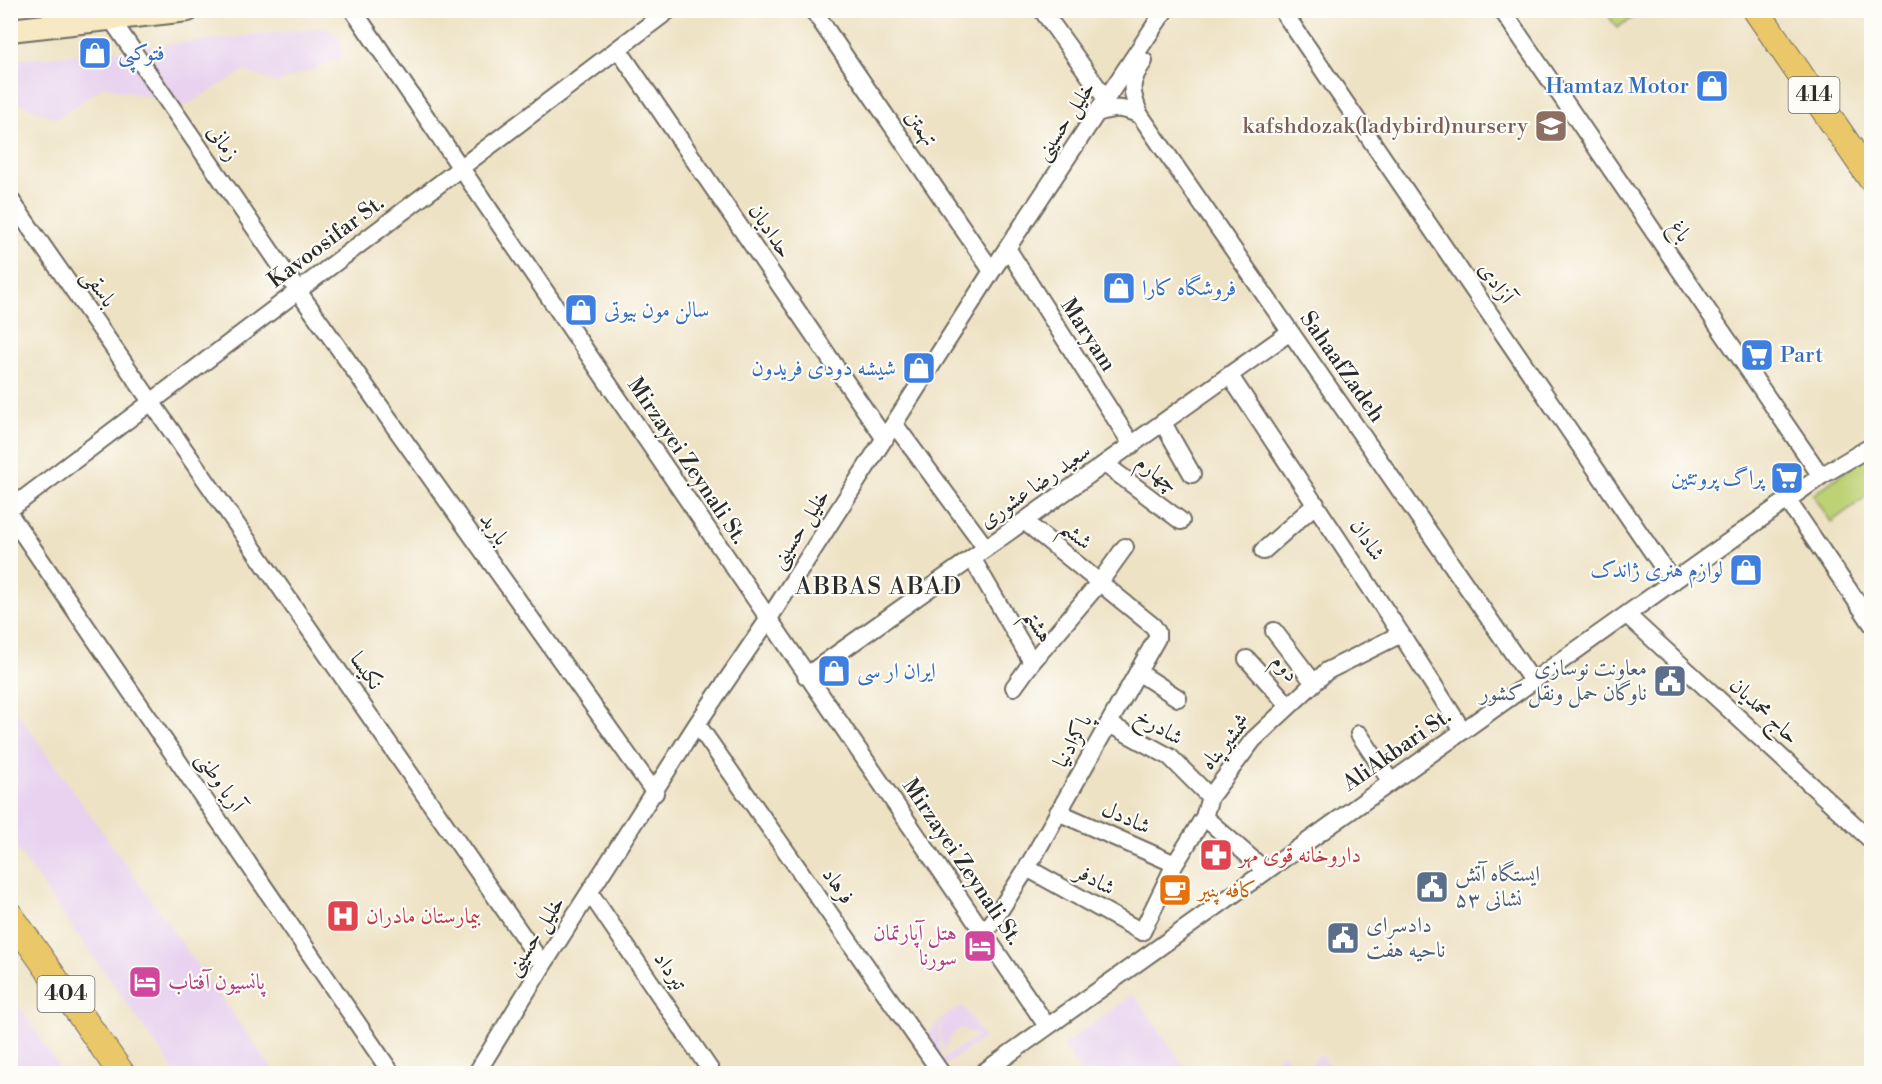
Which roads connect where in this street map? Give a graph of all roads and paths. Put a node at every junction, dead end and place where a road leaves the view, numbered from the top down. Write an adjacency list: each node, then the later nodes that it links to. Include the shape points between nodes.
1 (188, 10): 11 (main road)
2 (353, 10): 17 (street, Mirzayei Zeynali St.)
3 (669, 10): 13 (street, Kavoosifar St.)
4 (813, 10): 21 (street, تهمتن)
5 (1042, 10): 14 (street)
6 (1165, 10): 14 (street, خلیل حسینی)
7 (1178, 10): 16 (street, via 1134,75 1133,97)
8 (1281, 10): 43 (street, آزادی)
9 (1502, 10): 32 (street, باغ)
10 (1756, 10): 18 (main road, 414)
11 (111, 19): 12 (main road); 22 (street, زمانی)
12 (10, 30)
13 (618, 49): 17 (street, Kavoosifar St.); 27 (street, حدادیان)
14 (1106, 99): 15 (street, خلیل حسینی)
15 (1097, 113): 16 (street, via 1125,108); 20 (street, خلیل حسینی)
16 (1140, 115): 23 (street, SahaafZadeh)
17 (460, 168): 22 (street, Kavoosifar St.); 46 (street, Mirzayei Zeynali St.)
18 (1872, 180)
19 (10, 199): 25 (street, باسقی)
20 (1007, 248): 21 (street, خلیل حسینی); 28 (street, Maryam)
21 (992, 271): 27 (street, خلیل حسینی)
22 (298, 291): 25 (street, Kavoosifar St.); 64 (street, باربد)
23 (1290, 332): 24 (street, سعید رضا عشوری); 54 (street, SahaafZadeh)
24 (1230, 376): 26 (street, سعید رضا عشوری); 34 (street, شادان)
25 (151, 402): 35 (street, Kavoosifar St.); 76 (street, نکیسا)
26 (1163, 423): 28 (street, سعید رضا عشوری); 31 (street)
27 (890, 432): 40 (street, حدادیان); 46 (street, خلیل حسینی)
28 (1132, 445): 30 (street, سعید رضا عشوری)
29 (1872, 446): 32 (street, AliAkbari St.)
30 (1105, 464): 37 (street, سعید رضا عشوری); 38 (street, چهارم)
31 (1192, 474)
32 (1821, 476): 33 (street, AliAkbari St.)
33 (1788, 501): 43 (street, AliAkbari St.); 47 (street)
34 (1316, 504): 41 (street); 49 (street, شادان)
35 (10, 509)
36 (10, 515): 80 (street, آریا وطنی)
37 (1024, 521): 40 (street, سعید رضا عشوری); 44 (street, ششم)
38 (1181, 521)
39 (1125, 547): 44 (street, هشتم)
40 (986, 548): 42 (street, سعید رضا عشوری)
41 (1263, 551)
42 (972, 558): 51 (street, هشتم); 53 (street, سعید رضا عشوری)
43 (1673, 582): 45 (street, AliAkbari St.)
44 (1099, 583): 51 (street, هشتم); 52 (street, پاکزادنیا, via 1157,632)
45 (1627, 615): 54 (street, AliAkbari St.); 68 (street, حاج محمدیان)
46 (768, 620): 53 (street, Mirzayei Zeynali St.); 59 (street, خلیل حسینی)
47 (1872, 624)
48 (1274, 631): 55 (street)
49 (1401, 634): 55 (street, شمشیرپناه, via 1327,671); 61 (street, شادان)
50 (1247, 659): 58 (street, دوم)
51 (1032, 662): 56 (street)
52 (1138, 672): 57 (street); 60 (street, پاکزادنیا)
53 (807, 676): 75 (street, Mirzayei Zeynali St.)
54 (1533, 682): 61 (street, AliAkbari St.)
55 (1314, 683): 58 (street, شمشیرپناه)
56 (1014, 687)
57 (1178, 698)
58 (1289, 706): 65 (street, شمشیرپناه, via 1253,740)
59 (697, 724): 64 (street, خلیل حسینی); 82 (street, فرهاد)
60 (1108, 724): 65 (street, شادرخ, via 1170,757); 66 (street, پاکزادنیا)
61 (1463, 731): 63 (street, AliAkbari St.)
62 (1359, 734): 63 (street)
63 (1391, 782): 71 (street, AliAkbari St.)
64 (655, 793): 72 (street, خلیل حسینی)
65 (1210, 797): 67 (street, شمشیرپناه)
66 (1058, 812): 69 (street, شاددل); 70 (street, پاکزادنیا)
67 (1204, 817): 69 (street, شمشیرپناه); 71 (street)
68 (1872, 841)
69 (1175, 864): 74 (street, شمشیرپناه)
70 (1027, 867): 74 (street, شادفر); 75 (street, پاکزادنیا)
71 (1266, 871): 77 (street, AliAkbari St.)
72 (590, 893): 76 (street, خلیل حسینی); 81 (street, تیرداد)
73 (10, 915): 79 (main road, 404)
74 (1142, 932)
75 (984, 934): 77 (street, Mirzayei Zeynali St.)
76 (543, 965): 78 (street, خلیل حسینی)
77 (1047, 1026): 83 (street, AliAkbari St.)
78 (481, 1072)
79 (122, 1074)
80 (392, 1074)
81 (713, 1074)
82 (942, 1074)
83 (981, 1074)

